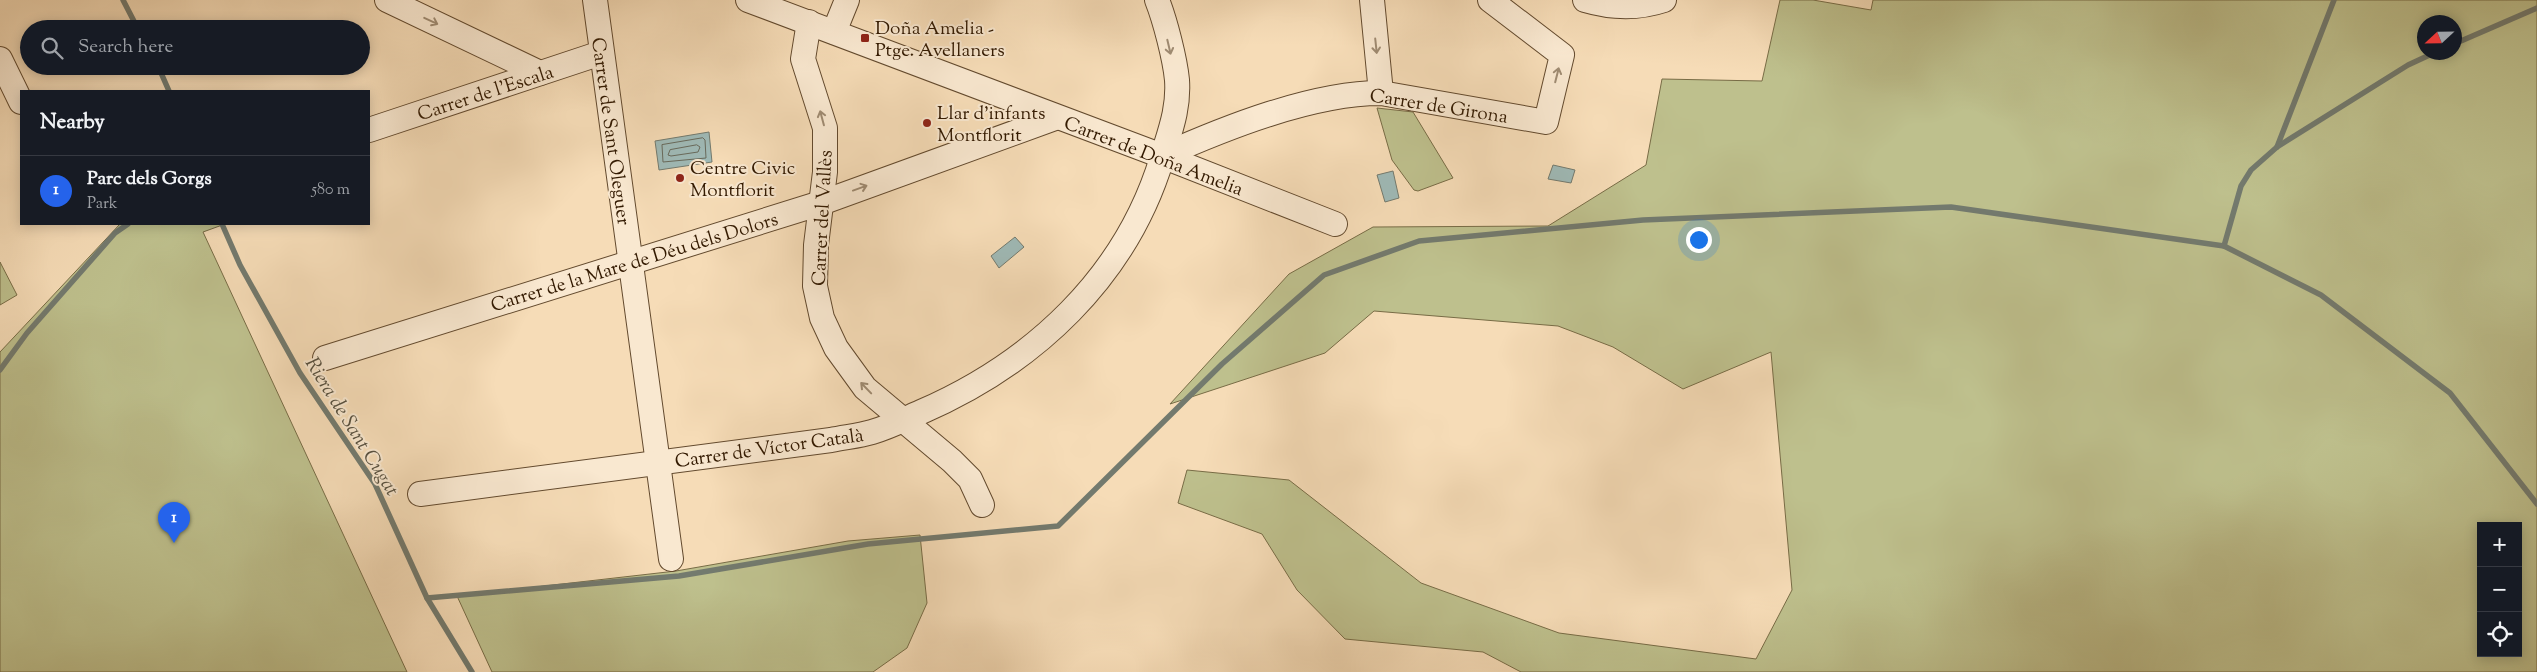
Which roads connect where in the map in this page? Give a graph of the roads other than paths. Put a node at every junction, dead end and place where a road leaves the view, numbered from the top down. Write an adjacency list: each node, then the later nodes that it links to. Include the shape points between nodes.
1 (387, 0): 14 (street, one-way to 14)
2 (595, 0): 12 (street, Carrer de Sant Oleguer)
3 (748, 0): 10 (street, Carrer de Doña Amelia)
4 (847, 0): 11 (street)
5 (1157, 0): 19 (street, Carrer de Víctor Català, one-way to 19, via 1177,80 1175,122)
6 (1372, 0): 15 (street, one-way to 15)
7 (1490, 0): 15 (street, Carrer de Girona, one-way to 7, via 1546,122 1562,55)
8 (1585, 0): 9 (street, via 1603,6 1643,7)
9 (1664, 0)
10 (809, 22): 11 (street, Carrer de Doña Amelia); 20 (street, Carrer del Vallès, one-way to 10, via 825,128 803,59)
11 (834, 32): 17 (street, Carrer de Doña Amelia)
12 (601, 53): 14 (street, Carrer de l'Escala); 22 (street, Carrer de Sant Oleguer)
13 (0, 58): 16 (street)
14 (540, 73): 18 (street, Carrer de l'Escala)
15 (1381, 93): 19 (street, Carrer de Girona, via 1323,100 1242,122)
16 (20, 100)
17 (1055, 118): 19 (street, Carrer de Doña Amelia); 20 (street, Carrer de la Mare de Déu dels Dolors, one-way to 17)
18 (370, 130)
19 (1162, 156): 21 (street, Carrer de Doña Amelia); 24 (street, Carrer de Víctor Català, via 1154,186 1137,222 1078,305 1036,344 996,374 953,399)
20 (821, 202): 22 (street, Carrer de la Mare de Déu dels Dolors); 24 (street, Carrer del Vallès, one-way to 20, via 865,388 836,348 822,318 815,286)
21 (1335, 224)
22 (631, 262): 23 (street, Carrer de la Mare de Déu dels Dolors); 25 (street, Carrer de Sant Oleguer)
23 (325, 358)
24 (902, 421): 25 (street, Carrer de Víctor Català, via 872,432 831,440); 27 (street, Carrer del Vallès, via 970,479)
25 (659, 463): 26 (street, Carrer de Víctor Català); 28 (street, Carrer de Sant Oleguer)
26 (420, 494)
27 (982, 505)
28 (671, 559)

